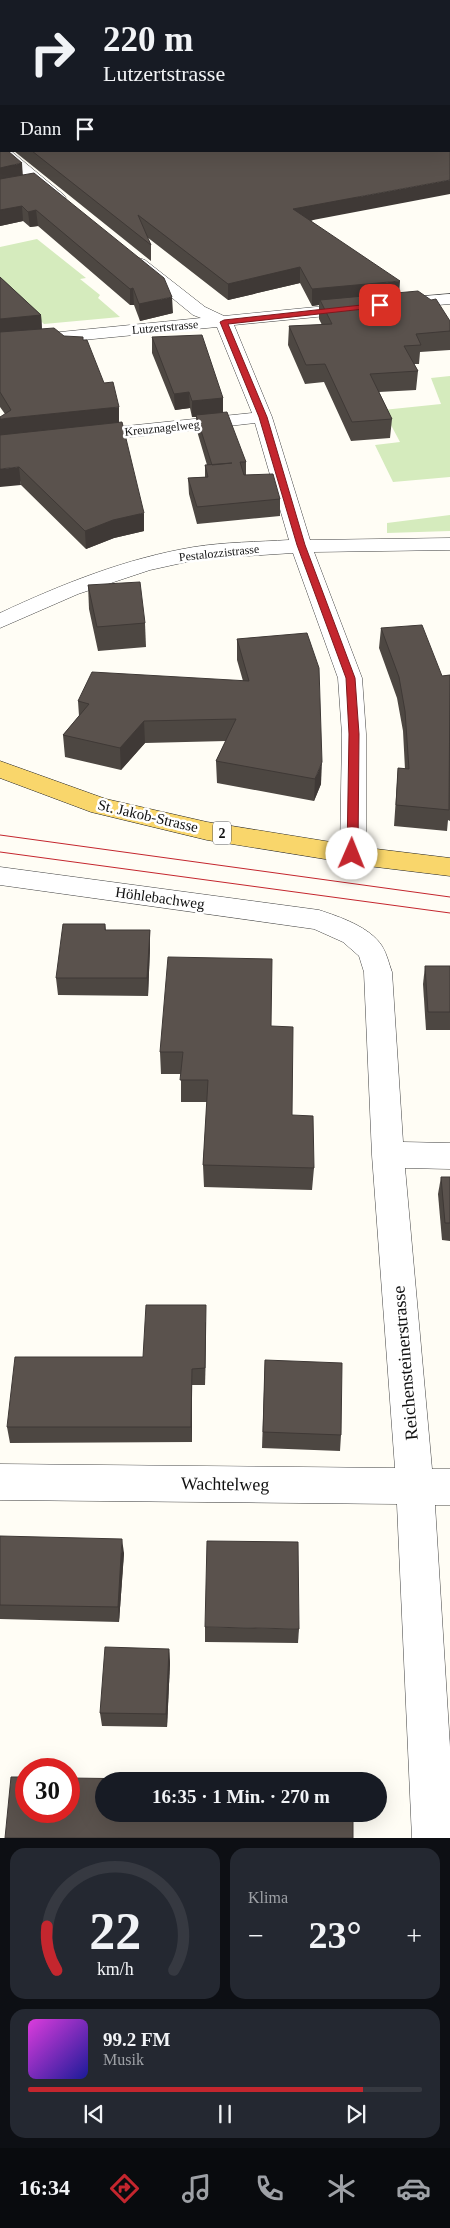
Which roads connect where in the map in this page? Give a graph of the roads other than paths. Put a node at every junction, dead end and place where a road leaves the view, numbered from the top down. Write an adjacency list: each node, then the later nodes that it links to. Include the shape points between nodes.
1 (3, 152): 2 (street)
2 (39, 182): 3 (street); 4 (street)
3 (20, 185)
4 (68, 205)
5 (124, 250): 7 (street, via 199,311)
6 (450, 299): 7 (street, Lutzertstrasse)
7 (224, 322): 8 (street, Lutzertstrasse); 9 (street)
8 (0, 343)
9 (263, 417): 10 (street, Kreuznagelweg); 12 (street)
10 (72, 437)
11 (450, 544): 12 (street, Pestalozzistrasse)
12 (301, 545): 13 (street, Pestalozzistrasse, via 194,554 147,564 45,598); 15 (street, via 350,678 354,734)
13 (0, 621)
14 (0, 769): 15 (main road, St. Jakob-Strasse / 2, via 100,806 207,830)
15 (352, 854): 16 (main road, St. Jakob-Strasse / 2)
16 (450, 867)
17 (0, 876): 18 (street, Höhlebachweg)
18 (319, 920): 19 (street, Reichensteinerstrasse, via 353,935 371,951 378,972)
19 (388, 1155): 20 (street); 22 (street, Reichensteinerstrasse)
20 (450, 1156)
21 (0, 1482): 22 (street, Wachtelweg)
22 (414, 1486): 23 (street, Wachtelweg); 24 (street, Reichensteinerstrasse)
23 (450, 1487)
24 (434, 1838)

